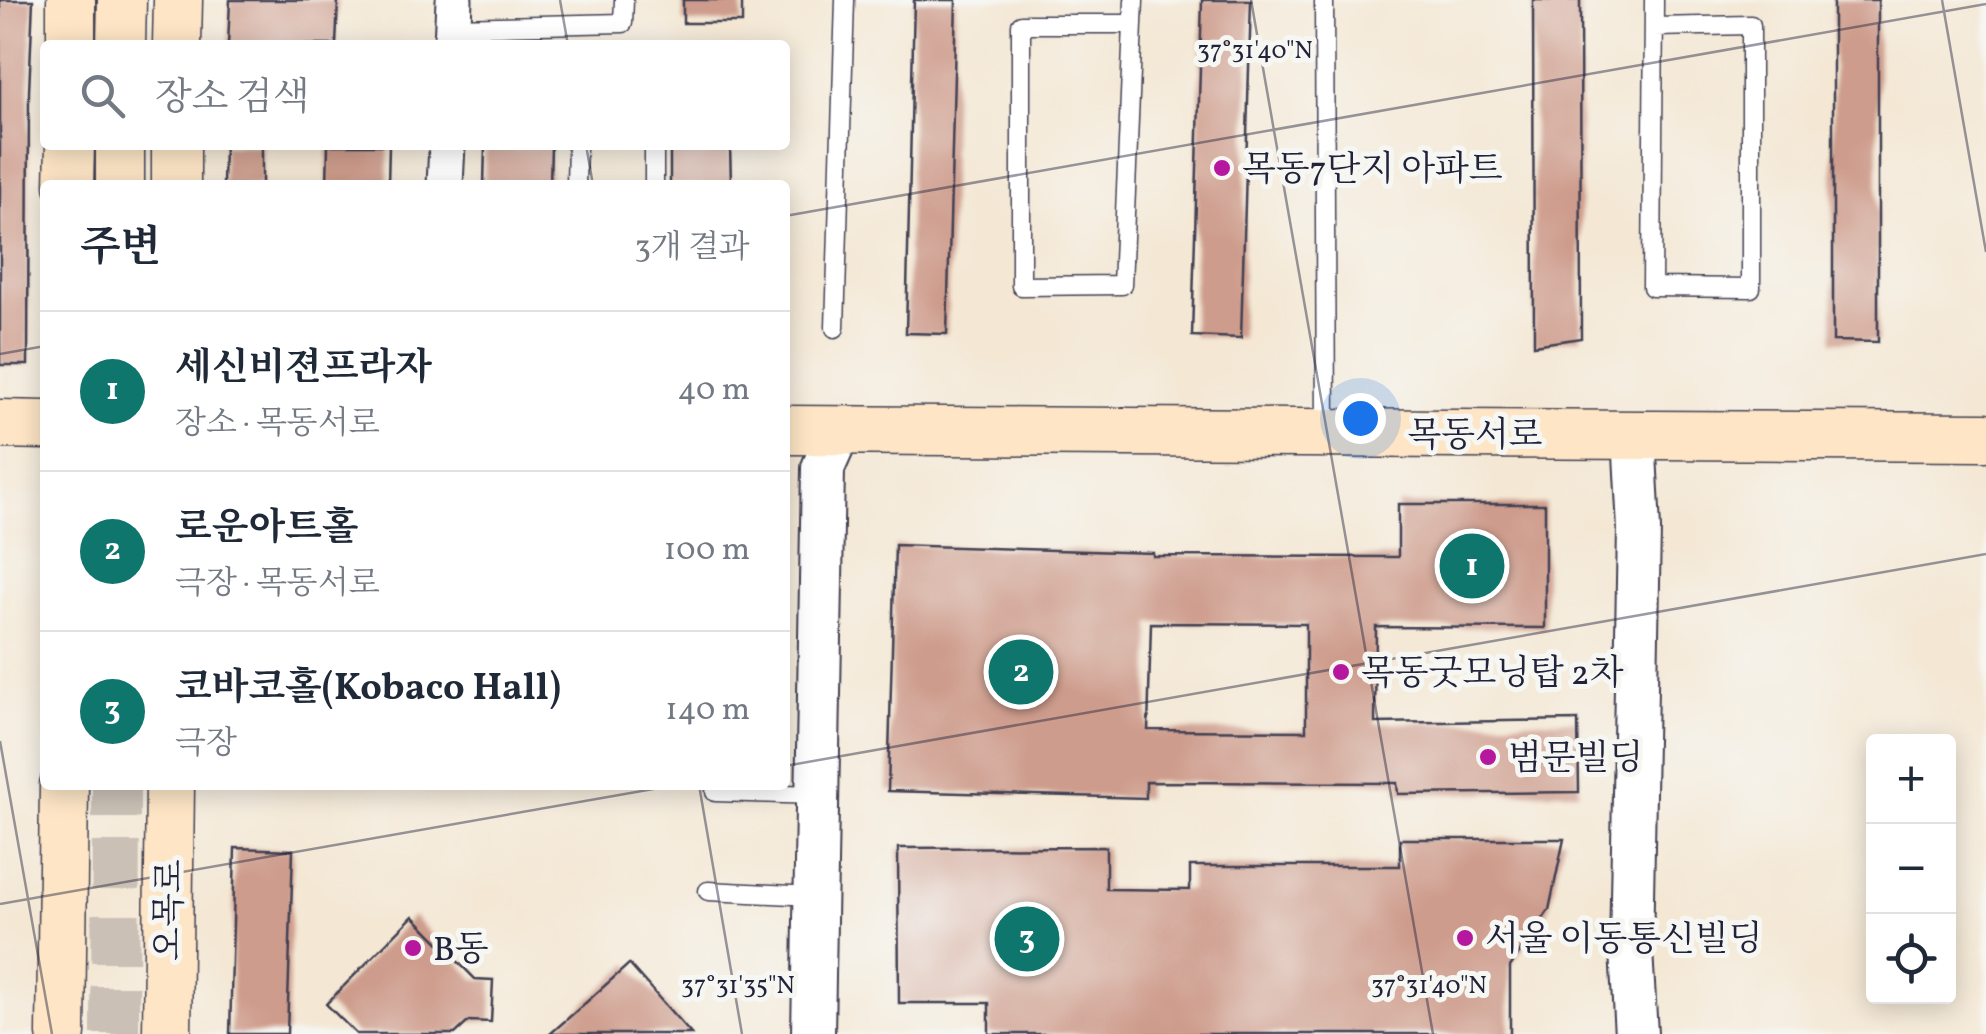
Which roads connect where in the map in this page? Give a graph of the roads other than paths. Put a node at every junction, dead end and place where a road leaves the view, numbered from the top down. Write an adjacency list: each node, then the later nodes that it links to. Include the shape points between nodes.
1 (71, 0): 12 (main road)
2 (122, 0): 13 (main road)
3 (178, 0): 14 (main road)
4 (624, 0): 9 (lane, via 623,24)
5 (844, 0): 27 (lane)
6 (1134, 0): 10 (lane)
7 (1324, 0): 32 (lane)
8 (1654, 0): 11 (lane)
9 (453, 24)
10 (1134, 24): 10 (lane, via 1122,285 1021,286 1022,24)
11 (1654, 26): 11 (lane, via 1652,287 1752,288 1751,25)
12 (71, 40)
13 (122, 40)
14 (177, 40)
15 (70, 150): 21 (main road)
16 (120, 150): 22 (main road)
17 (176, 150): 23 (main road)
18 (447, 150): 24 (street)
19 (577, 150): 25 (lane)
20 (654, 150): 26 (lane)
21 (70, 180)
22 (120, 180)
23 (176, 180)
24 (446, 180)
25 (576, 180)
26 (654, 180)
27 (835, 328)
28 (0, 424): 29 (main road)
29 (40, 425)
30 (790, 430): 31 (main road, 목동서로)
31 (840, 430): 32 (main road, 목동서로); 38 (street, via 823,468)
32 (1326, 433): 33 (main road, 목동서로)
33 (1634, 435): 34 (main road, 목동서로); 44 (street)
34 (1986, 437)
35 (64, 790): 41 (main road)
36 (170, 790): 42 (main road, 오목로)
37 (715, 792): 38 (lane)
38 (816, 795): 40 (street)
39 (708, 891): 40 (lane)
40 (814, 896): 43 (street)
41 (62, 1034)
42 (167, 1034)
43 (813, 1034)
44 (1636, 1034)

